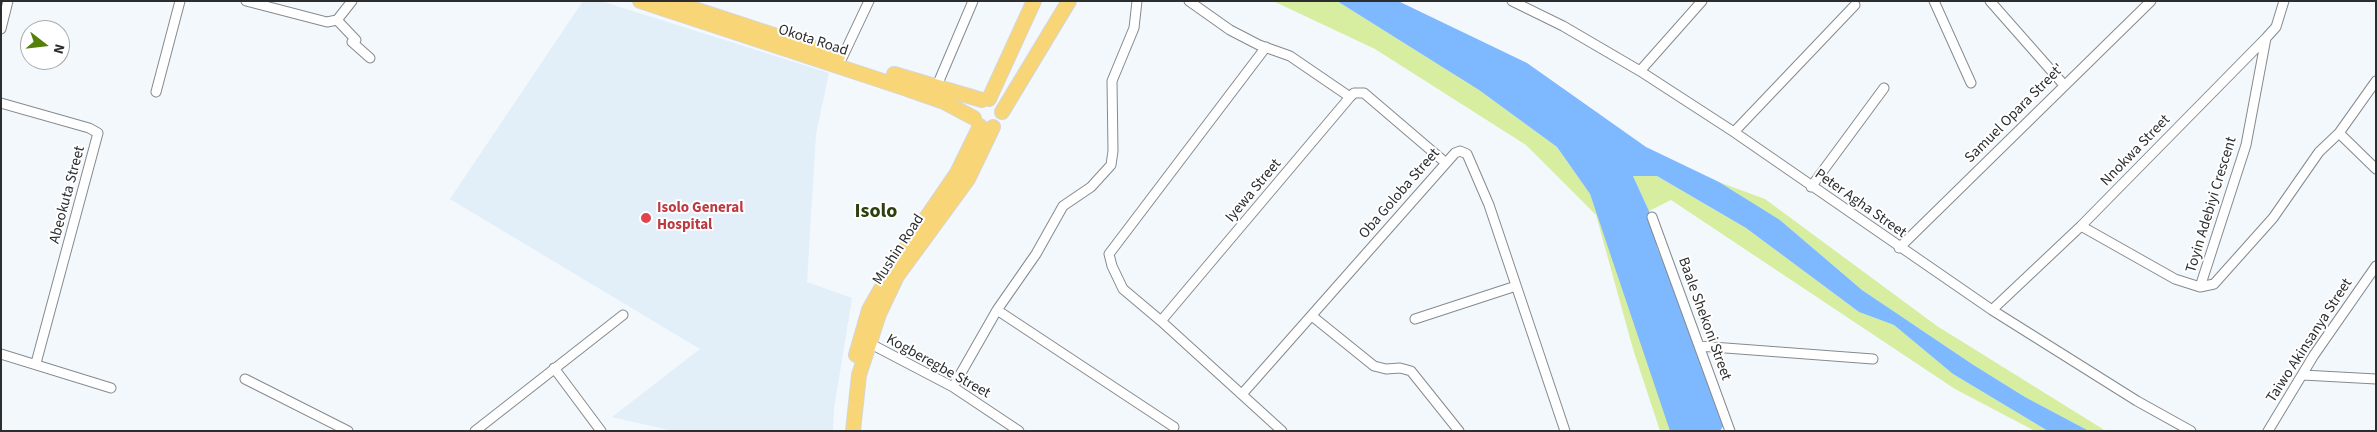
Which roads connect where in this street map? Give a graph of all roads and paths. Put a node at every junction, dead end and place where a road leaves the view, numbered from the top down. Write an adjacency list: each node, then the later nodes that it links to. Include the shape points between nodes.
1 (8, 1): 21 (street)
2 (180, 1): 32 (street)
3 (246, 1): 20 (street, via 327,22)
4 (352, 1): 20 (street)
5 (640, 1): 37 (main road, Okota Road, via 944,102)
6 (670, 1): 25 (main road)
7 (869, 1): 25 (street)
8 (973, 1): 30 (street)
9 (1034, 1): 34 (main road)
10 (1069, 1): 36 (main road)
11 (1137, 1): 49 (street, via 1134,28 1112,81 1111,165 1091,187 1063,206 1036,254)
12 (1189, 1): 23 (street)
13 (1512, 1): 26 (street, Peter Agha Street, via 1563,26)
14 (1702, 1): 26 (street)
15 (1934, 1): 28 (street)
16 (1990, 1): 29 (street)
17 (2151, 1): 29 (street, Samuel Opara Street')
18 (2284, 1): 22 (street, Nnokwa Street, via 2276,27)
19 (1855, 5): 38 (street)
20 (337, 20): 24 (street, via 356,40 352,42)
21 (1, 29)
22 (2266, 38): 44 (street, Nnokwa Street); 48 (street, Toyin Adebiyi Crescent, via 2246,145)
23 (1266, 48): 33 (street, via 1290,56); 54 (street, via 1109,254 1123,289)
24 (370, 58)
25 (842, 58): 30 (main road)
26 (1640, 71): 38 (street, Peter Agha Street)
27 (2376, 81): 39 (street, Toyin Adebiyi Crescent)
28 (1971, 84)
29 (2064, 85): 45 (street, Samuel Opara Street')
30 (936, 88): 34 (main road)
31 (1884, 88): 42 (street)
32 (156, 92)
33 (1350, 97): 40 (street, via 1354,93 1364,93); 54 (street, Iyewa Street)
34 (985, 100): 36 (main road, via 996,102); 37 (main road, via 974,110)
35 (1, 104): 59 (street, Abeokuta Street, via 98,133)
36 (1002, 112): 37 (main road, via 1000,121)
37 (982, 124): 55 (main road, Mushin Road, via 968,179 897,276); 71 (main road, Mushin Road, via 957,174 910,240 869,310 852,373)
38 (1734, 132): 42 (street, Peter Agha Street)
39 (2339, 133): 41 (street); 48 (street, Toyin Adebiyi Crescent, via 2318,152 2273,218 2252,242 2214,284)
40 (1446, 163): 47 (street, Oba Goloba Street, via 1460,151 1467,154 1489,205); 52 (street, Oba Goloba Street)
41 (2376, 169)
42 (1811, 187): 45 (street, Peter Agha Street)
43 (1652, 217): 56 (street, Baale Shekoni Street)
44 (2081, 226): 48 (street, via 2175,279); 50 (street, Nnokwa Street)
45 (1899, 248): 50 (street, Peter Agha Street)
46 (2376, 266): 61 (street, Taiwo Akinsanya Street)
47 (1516, 286): 53 (street); 76 (street, Oba Goloba Street)
48 (2200, 287)
49 (997, 310): 64 (street); 67 (street)
50 (1992, 310): 78 (street, Peter Agha Street, via 2137,402)
51 (623, 315): 60 (street)
52 (1312, 316): 66 (street, Oba Goloba Street); 75 (street, via 1374,366 1411,371)
53 (1415, 319)
54 (1161, 321): 66 (street)
55 (869, 344): 64 (street, Kogberegbe Street); 72 (main road, Mushin Road, via 860,375)
56 (1699, 346): 58 (street); 77 (street, Baale Shekoni Street)
57 (1, 354): 59 (street)
58 (1873, 359)
59 (36, 363): 65 (street)
60 (554, 368): 69 (street); 70 (street)
61 (2302, 375): 63 (street); 79 (street, Taiwo Akinsanya Street)
62 (245, 379): 68 (street)
63 (2376, 379)
64 (953, 387): 73 (street, Kogberegbe Street)
65 (111, 388)
66 (1243, 393): 74 (street)
67 (1174, 427)
68 (348, 431)
69 (475, 431)
70 (601, 431)
71 (843, 431)
72 (852, 431)
73 (1019, 431)
74 (1282, 431)
75 (1459, 431)
76 (1565, 431)
77 (1730, 431)
78 (2191, 431)
79 (2268, 431)

